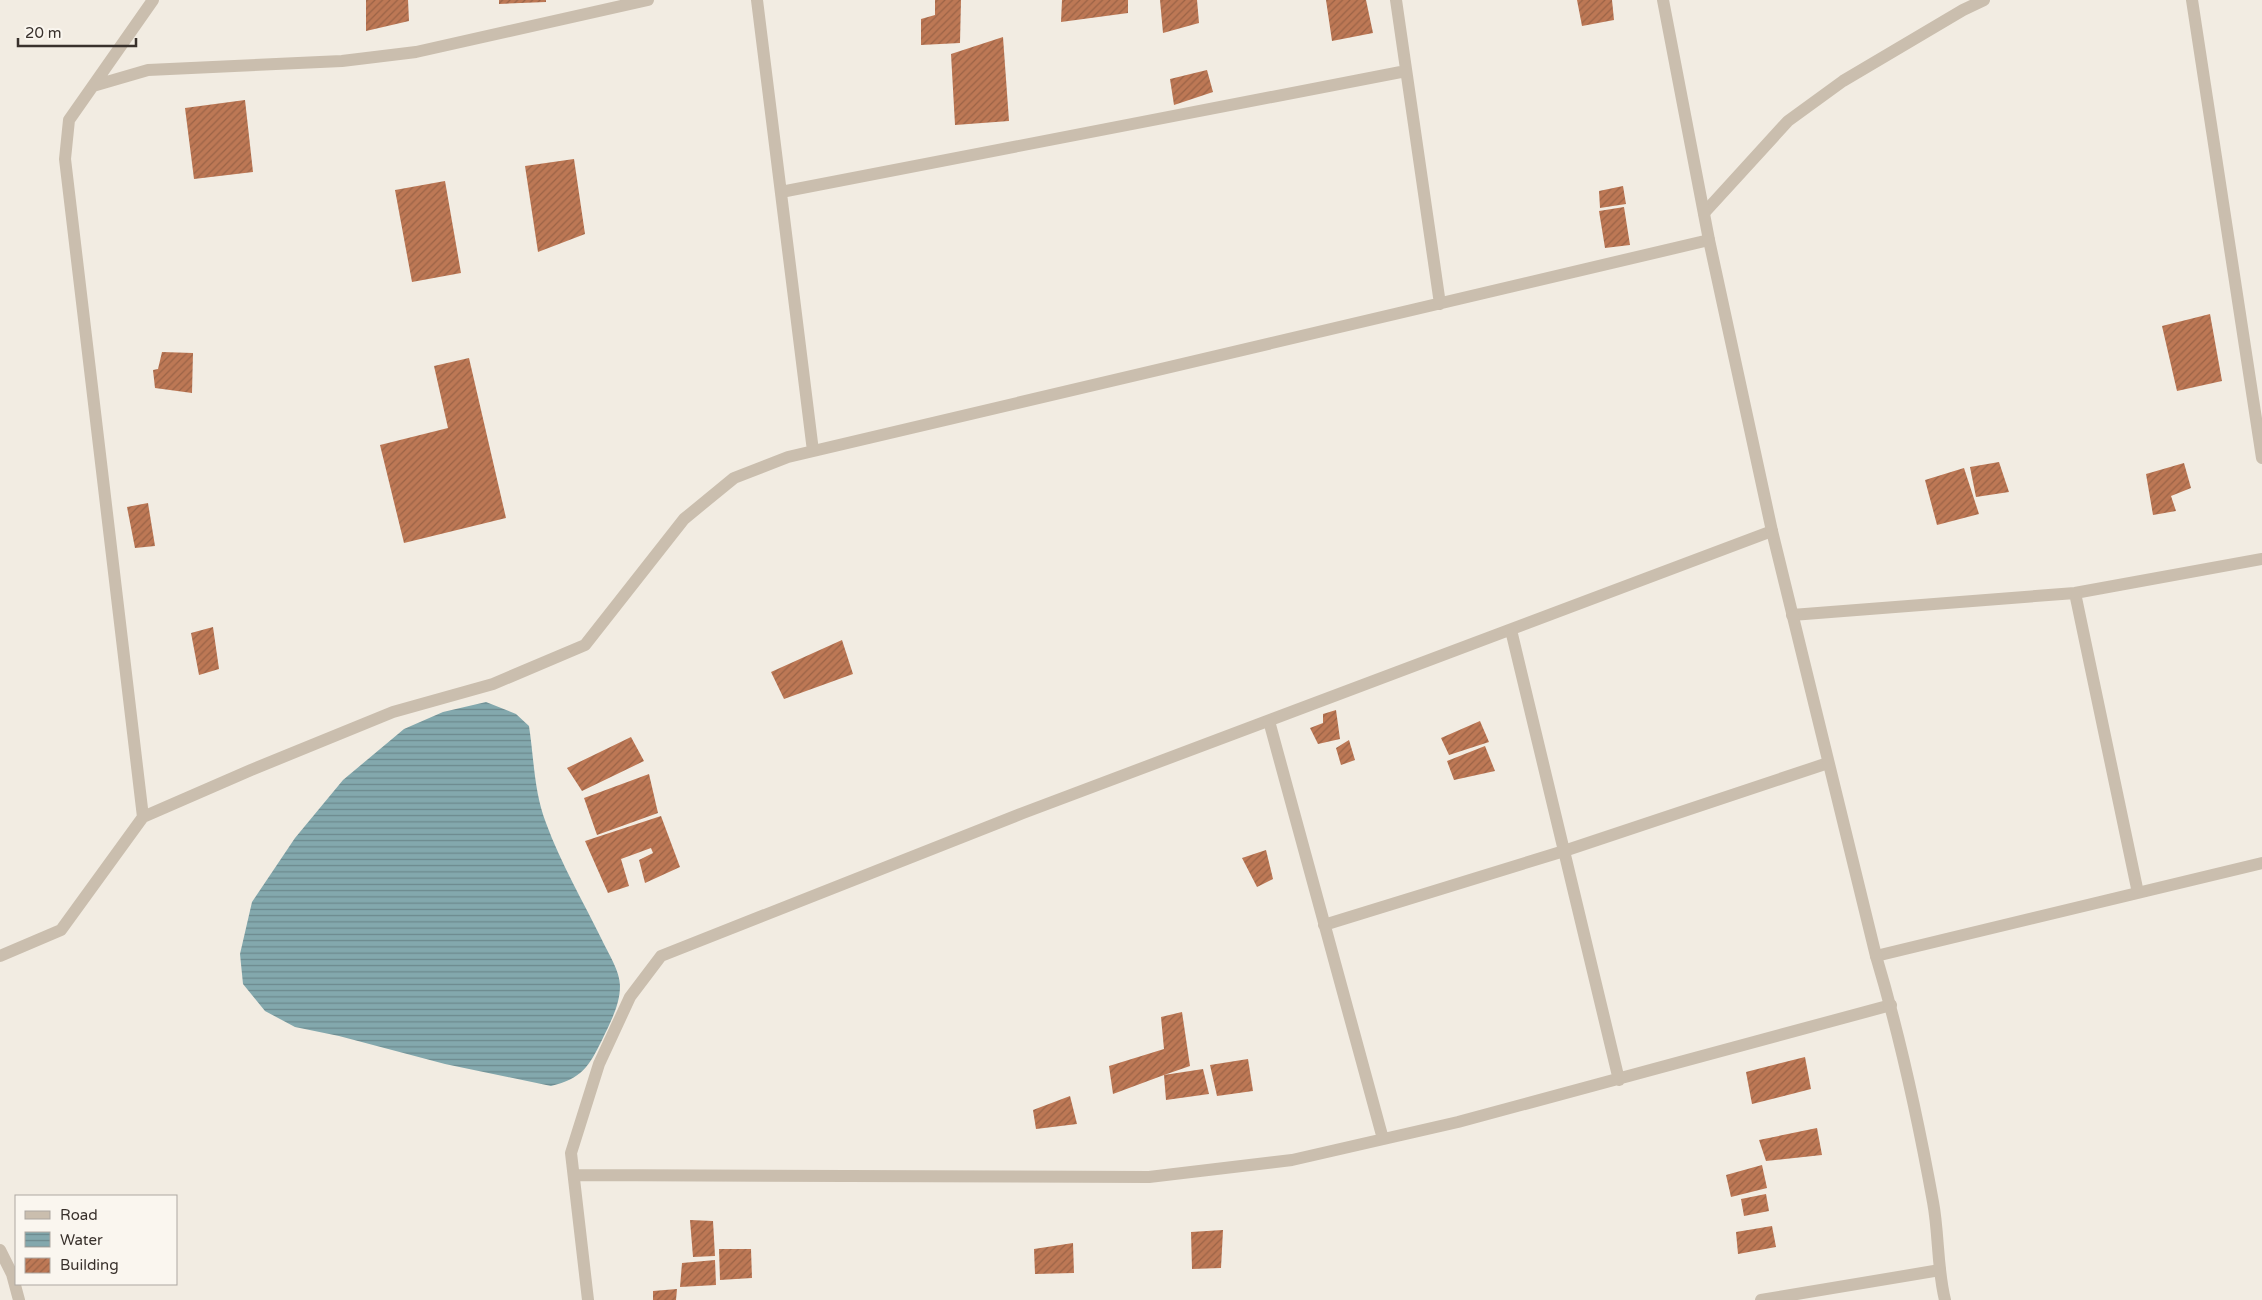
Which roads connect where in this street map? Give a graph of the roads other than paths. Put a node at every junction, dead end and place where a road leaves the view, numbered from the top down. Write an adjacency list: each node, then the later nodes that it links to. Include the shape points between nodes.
1 (153, 0): 9 (street)
2 (648, 0): 9 (street, via 416,52 342,61 148,70)
3 (758, 0): 10 (street)
4 (1396, 0): 8 (street)
5 (1663, 0): 11 (street)
6 (1984, 0): 11 (street, via 1843,81 1788,121)
7 (2192, 0): 15 (street)
8 (1406, 71): 10 (street); 13 (street)
9 (93, 86): 23 (street, via 69,120 65,159)
10 (781, 192): 14 (street)
11 (1704, 213): 12 (street)
12 (1710, 240): 13 (street); 16 (street)
13 (1440, 304): 14 (street)
14 (813, 451): 23 (street, via 734,478 684,519 585,645 493,684 393,712)
15 (2262, 458)
16 (1772, 531): 19 (street); 20 (street)
17 (2262, 559): 18 (street)
18 (2075, 593): 19 (street); 26 (street)
19 (1792, 614): 22 (street)
20 (1510, 630): 21 (street); 24 (street)
21 (1269, 721): 27 (street); 33 (street, via 1023,813 661,956 630,997 599,1064 571,1153)
22 (1828, 763): 24 (street); 29 (street)
23 (143, 817): 28 (street, via 61,930)
24 (1564, 851): 27 (street); 31 (street)
25 (2262, 863): 26 (street)
26 (2138, 893): 29 (street)
27 (1324, 925): 32 (street)
28 (0, 956)
29 (1876, 956): 30 (street)
30 (1891, 1005): 31 (street); 35 (street, via 1933,1204)
31 (1619, 1080): 32 (street)
32 (1383, 1139): 33 (street, via 1292,1160 1149,1177)
33 (574, 1175): 37 (street)
34 (0, 1250): 36 (street, via 12,1274)
35 (1940, 1270): 38 (street); 39 (street)
36 (19, 1300)
37 (588, 1300)
38 (1761, 1300)
39 (1945, 1300)

